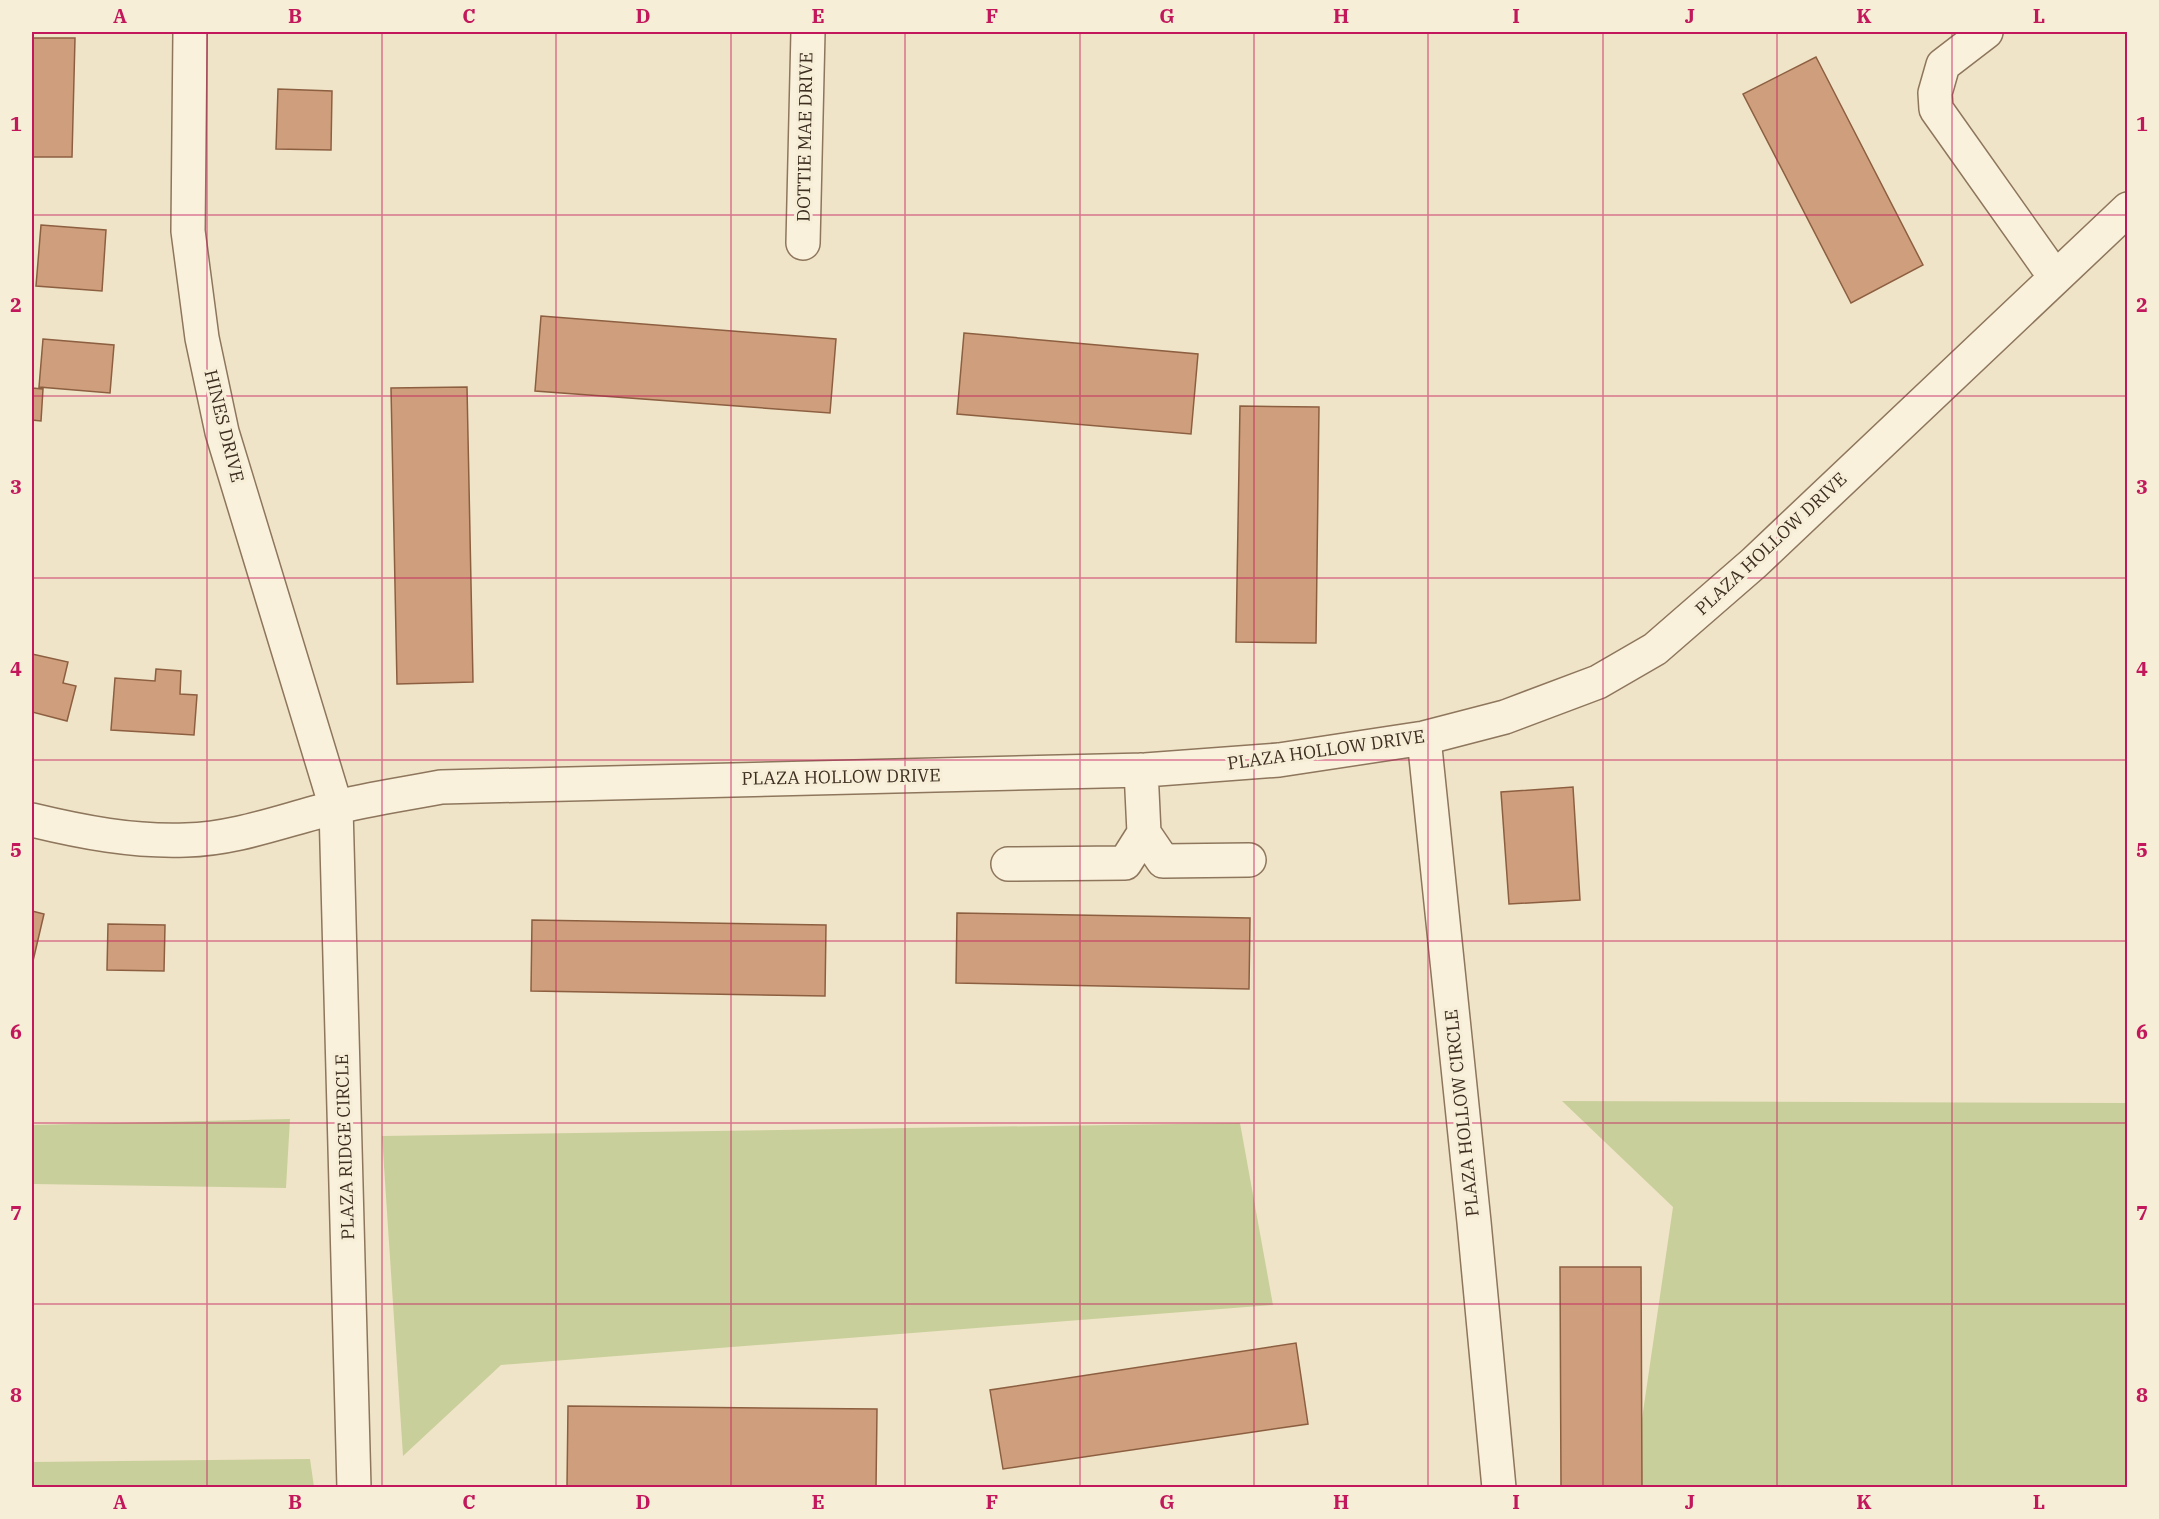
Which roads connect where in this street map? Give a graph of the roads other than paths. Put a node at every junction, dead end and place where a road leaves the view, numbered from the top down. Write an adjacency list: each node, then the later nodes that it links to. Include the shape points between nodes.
1 (190, 32): 9 (street, HINES DRIVE, via 188,231 202,339 222,432)
2 (807, 32): 5 (street, DOTTIE MAE DRIVE)
3 (1986, 32): 6 (street, via 1943,64 1935,93 1936,109)
4 (2127, 209): 6 (street, PLAZA HOLLOW DRIVE)
5 (803, 243)
6 (2055, 277): 7 (street, PLAZA HOLLOW DRIVE, via 1754,563 1655,649 1588,686 1505,717)
7 (1424, 738): 8 (street, PLAZA HOLLOW DRIVE, via 1279,760); 15 (street, PLAZA HOLLOW CIRCLE)
8 (1141, 770): 9 (street, PLAZA HOLLOW DRIVE, via 441,787); 11 (street)
9 (336, 807): 10 (street, PLAZA HOLLOW DRIVE, via 226,837 186,840 106,836); 14 (street, PLAZA RIDGE CIRCLE)
10 (32, 820)
11 (1144, 832): 12 (street, via 1163,861); 13 (street, via 1125,863)
12 (1249, 860)
13 (1008, 864)
14 (354, 1488)
15 (1499, 1488)

